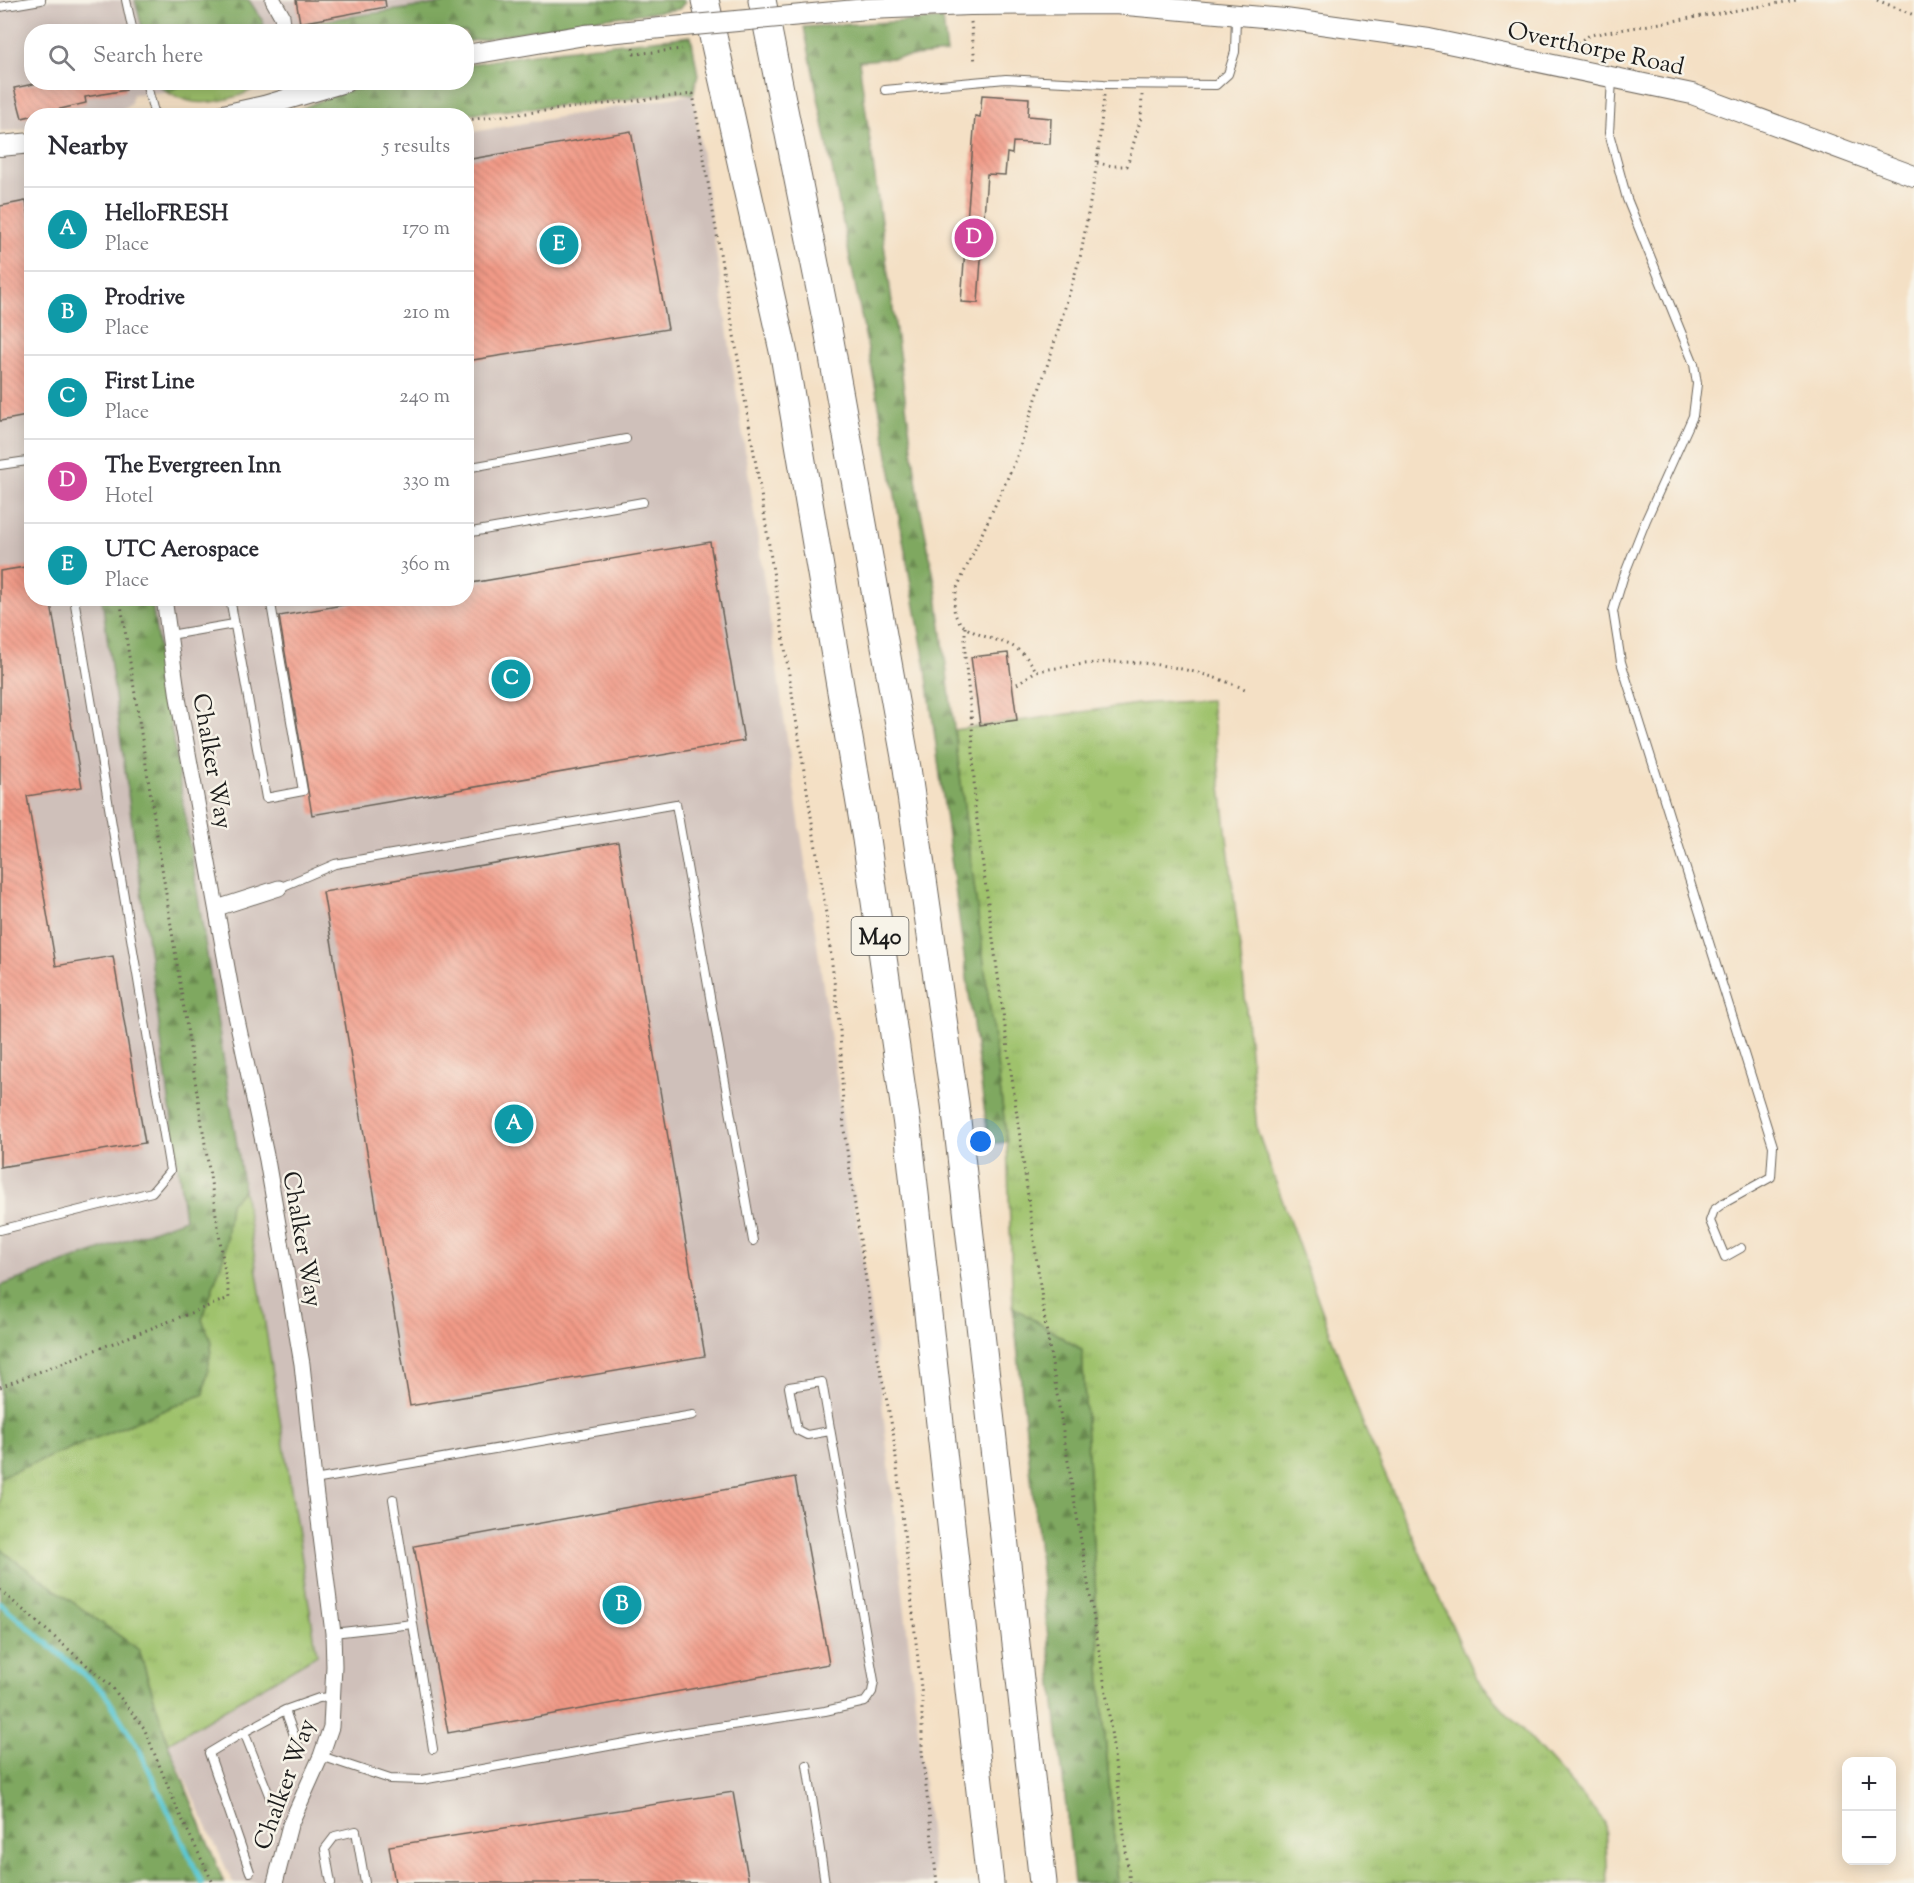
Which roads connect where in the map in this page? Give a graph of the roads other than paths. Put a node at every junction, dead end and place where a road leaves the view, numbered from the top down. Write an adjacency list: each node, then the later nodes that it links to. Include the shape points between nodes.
1 (41, 0): 7 (lane)
2 (126, 0): 9 (lane)
3 (273, 0): 10 (street)
4 (705, 0): 57 (highway, M40, via 784,355 866,839 909,1139)
5 (762, 0): 58 (highway, M40, via 827,324 907,768 955,1103)
6 (1115, 2): 8 (street, Overthorpe Road); 11 (street, Overthorpe Road, bridge, via 867,9 585,35)
7 (0, 7)
8 (1236, 15): 12 (street, Overthorpe Road, via 1429,39); 15 (lane, via 1235,52 1228,74 1216,85 1006,79)
9 (131, 24)
10 (283, 24)
11 (474, 54)
12 (1612, 77): 20 (street, Overthorpe Road, via 1692,94); 37 (lane, via 1608,133 1627,199 1694,364 1697,384 1693,416 1646,520 1613,611 1621,662 1773,1146 1771,1177 1722,1204 1714,1210 1710,1221 1725,1257)
13 (148, 90): 16 (lane)
14 (291, 90): 17 (street)
15 (885, 90)
16 (153, 108)
17 (264, 108)
18 (24, 144): 19 (street)
19 (0, 146)
20 (1914, 176)
21 (626, 439): 24 (lane)
22 (24, 461): 23 (lane)
23 (0, 465)
24 (474, 467)
25 (643, 502): 26 (lane)
26 (474, 532)
27 (75, 606): 35 (lane, via 170,1171 152,1192)
28 (165, 606): 32 (street, Chalker Way)
29 (231, 606): 31 (lane)
30 (271, 606): 31 (lane, via 303,791 266,798)
31 (234, 624): 32 (lane)
32 (170, 635): 34 (street, Chalker Way)
33 (279, 888): 34 (street); 36 (lane, via 335,864 676,804)
34 (217, 908): 40 (street, Chalker Way, via 300,1353)
35 (0, 1230)
36 (753, 1241)
37 (1741, 1248)
38 (693, 1415): 40 (lane)
39 (830, 1431): 39 (lane, via 822,1382 789,1387 797,1430 807,1435); 49 (lane, via 874,1680 865,1702 422,1780 390,1779)
40 (314, 1480): 43 (street, Chalker Way)
41 (393, 1499): 42 (lane)
42 (413, 1624): 43 (lane); 48 (lane)
43 (333, 1633): 44 (street, Chalker Way)
44 (333, 1697): 45 (lane); 49 (street, Chalker Way, via 331,1727)
45 (285, 1710): 46 (lane); 47 (lane)
46 (244, 1732): 51 (lane); 52 (lane, via 209,1753)
47 (299, 1749)
48 (433, 1749)
49 (321, 1756): 53 (street, Chalker Way, via 290,1825)
50 (807, 1765): 56 (lane)
51 (271, 1800)
52 (250, 1872)
53 (275, 1883)
54 (331, 1883): 55 (lane, via 325,1849 335,1836 356,1831)
55 (364, 1883)
56 (825, 1883)
57 (990, 1883)
58 (1042, 1883)

